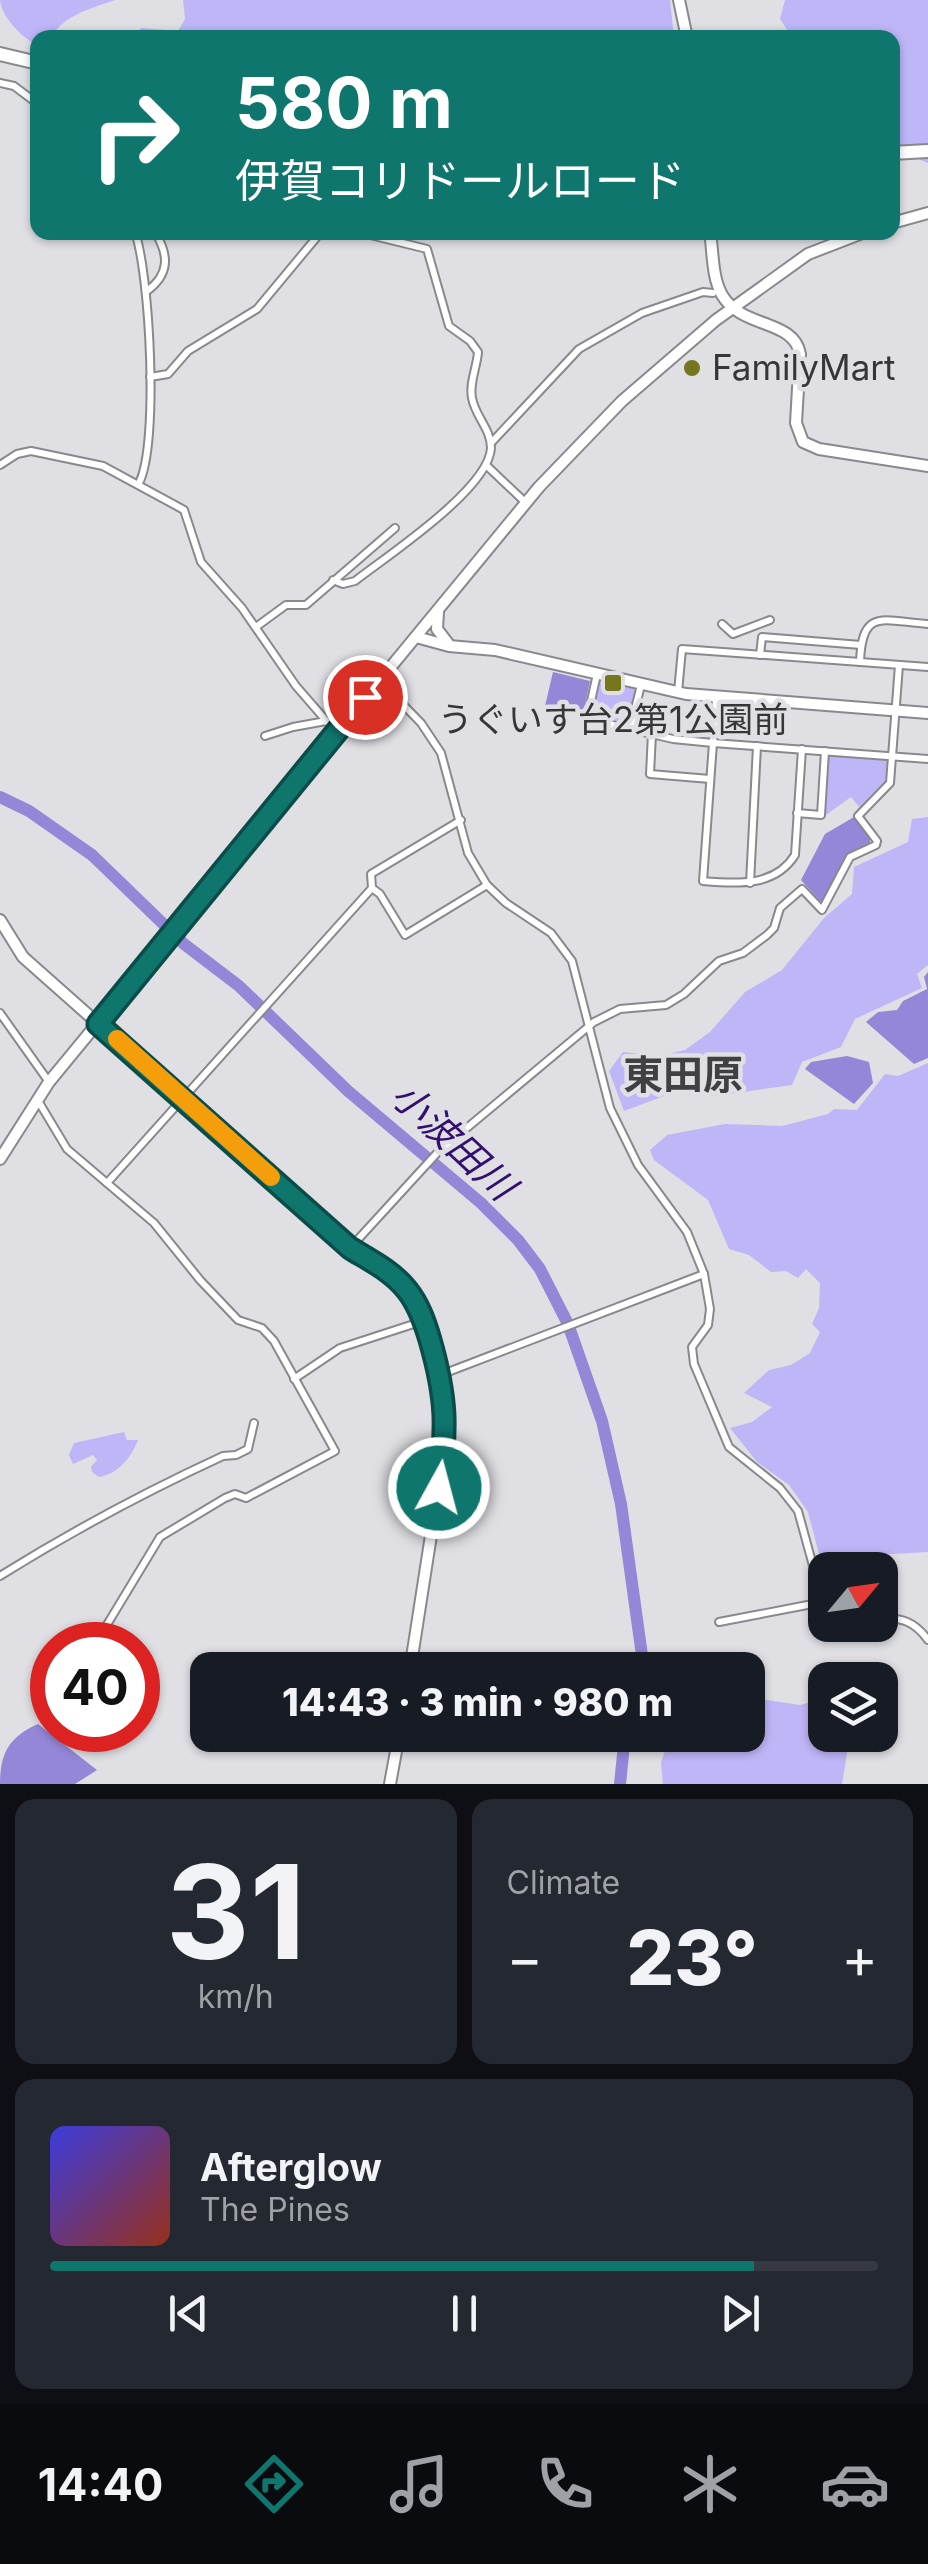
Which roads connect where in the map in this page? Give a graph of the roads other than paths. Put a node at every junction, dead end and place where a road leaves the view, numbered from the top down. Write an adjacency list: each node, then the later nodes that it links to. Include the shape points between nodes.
1 (679, 0): 2 (street)
2 (685, 30)
3 (0, 54): 4 (highway)
4 (30, 61)
5 (0, 83): 6 (street)
6 (30, 98)
7 (928, 151): 8 (highway)
8 (900, 152)
9 (928, 213): 10 (street)
10 (900, 221)
11 (137, 240): 17 (street)
12 (159, 240): 17 (street, via 166,260)
13 (314, 240): 20 (street, via 257,309 188,351 165,376)
14 (390, 240): 21 (street, via 427,249 448,326 478,352 472,398)
15 (711, 240): 19 (street, via 720,291)
16 (845, 240): 19 (street, via 808,254)
17 (146, 292): 20 (street)
18 (713, 293): 21 (street, via 642,312 579,349)
19 (734, 308): 24 (street, via 797,343 796,423 803,442); 26 (street, via 622,401)
20 (150, 377): 25 (street, via 146,468)
21 (491, 442): 23 (street)
22 (0, 465): 25 (street, via 21,452 42,452)
23 (486, 465): 26 (street); 28 (street, via 450,508 355,581)
24 (928, 466)
25 (139, 482): 32 (street, via 188,514 198,557)
26 (525, 502): 29 (street)
27 (395, 528): 28 (street)
28 (333, 580): 32 (street, via 306,605 286,605)
29 (440, 607): 33 (street); 36 (street, via 438,628)
30 (722, 624): 34 (street, via 733,634 767,622)
31 (928, 624): 35 (street, via 879,621 862,632)
32 (256, 627): 48 (street)
33 (416, 636): 36 (street); 42 (street)
34 (762, 637): 35 (street); 37 (street)
35 (861, 644): 38 (street)
36 (455, 647): 41 (street)
37 (760, 655): 38 (street); 44 (street, via 682,649)
38 (860, 662): 39 (street)
39 (899, 665): 40 (street); 46 (street)
40 (928, 667)
41 (597, 674): 43 (street); 49 (street, via 587,719)
42 (379, 680): 50 (street); 61 (street, via 434,740)
43 (641, 685): 44 (street); 49 (street)
44 (678, 693): 45 (street)
45 (716, 698): 46 (street); 53 (street)
46 (896, 711): 47 (street); 57 (street)
47 (928, 713)
48 (326, 722): 50 (street); 52 (street)
49 (630, 729): 51 (street)
50 (337, 733): 67 (street)
51 (652, 734): 53 (street); 59 (street, via 650,774)
52 (265, 736)
53 (713, 743): 54 (street); 59 (street)
54 (757, 746): 55 (street); 62 (street)
55 (802, 750): 56 (street); 60 (street)
56 (826, 751): 57 (street); 60 (street, via 820,816)
57 (892, 756): 58 (street); 68 (street, via 890,783 858,816 876,845 850,857 822,910 802,890 780,908 767,935 719,961 684,994 662,1006 620,1009)
58 (928, 759)
59 (710, 779): 62 (street, via 703,882)
60 (797, 813): 62 (street, via 794,855 786,868)
61 (460, 820): 63 (street, via 471,860); 64 (street, via 371,874)
62 (750, 883)
63 (487, 885): 64 (street, via 405,936); 68 (street, via 567,952)
64 (372, 888): 71 (street)
65 (0, 920): 67 (street, via 23,957)
66 (0, 1014): 69 (street)
67 (98, 1024): 69 (street); 71 (street)
68 (589, 1027): 74 (street, via 438,1152); 75 (street, via 622,1133 678,1216)
69 (49, 1082): 70 (street)
70 (36, 1098): 72 (street); 73 (street, via 66,1150)
71 (183, 1100): 73 (street); 74 (street)
72 (0, 1159)
73 (107, 1184): 78 (street, via 160,1229 238,1320 262,1328)
74 (350, 1248): 76 (street, via 394,1277)
75 (704, 1274): 77 (street); 80 (street, via 710,1309 692,1347 694,1364 729,1447 798,1511)
76 (424, 1321): 77 (street); 78 (street, via 340,1348)
77 (440, 1375): 87 (street, via 444,1452)
78 (294, 1379): 84 (street, via 335,1451 246,1498 225,1498 160,1537)
79 (254, 1423): 81 (street, via 248,1448 139,1495)
80 (809, 1552)
81 (0, 1576)
82 (808, 1607): 85 (street)
83 (898, 1620): 86 (street)
84 (109, 1622)
85 (719, 1622)
86 (928, 1640)
87 (413, 1652)
88 (396, 1752): 89 (street)
89 (390, 1784)

